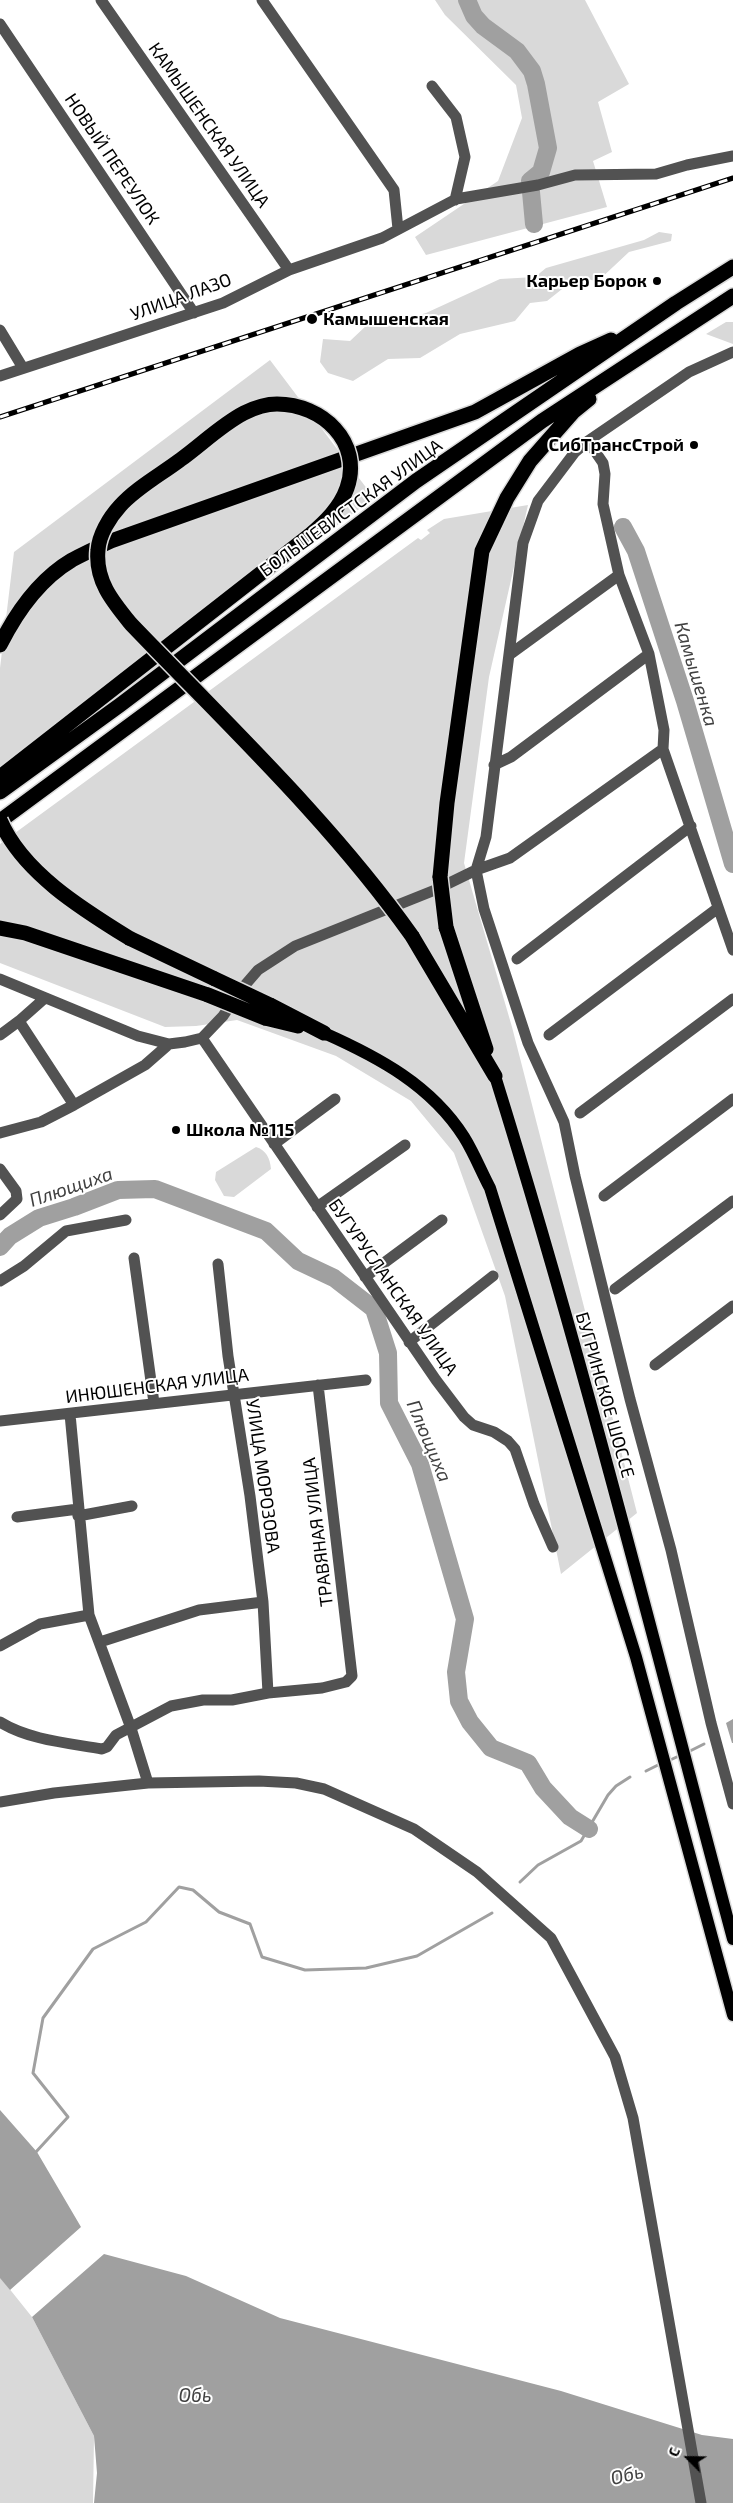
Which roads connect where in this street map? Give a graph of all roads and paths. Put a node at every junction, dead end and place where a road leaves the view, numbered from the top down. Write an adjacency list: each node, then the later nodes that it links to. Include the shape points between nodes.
1 (101, 0): 9 (street, КАМЫШЕНСКАЯ УЛИЦА)
2 (262, 0): 7 (street, via 394,190)
3 (0, 24): 11 (street, НОВЫЙ ПЕРЕУЛОК)
4 (432, 86): 6 (street, via 456,117 466,157)
5 (733, 156): 6 (street, УЛИЦА ЛАЗО, via 656,174 575,175 538,186)
6 (455, 200): 7 (street, УЛИЦА ЛАЗО)
7 (398, 230): 9 (street, УЛИЦА ЛАЗО)
8 (733, 267): 12 (highway, БОЛЬШЕВИСТСКАЯ УЛИЦА)
9 (289, 270): 11 (street, УЛИЦА ЛАЗО, via 223,304)
10 (733, 296): 15 (highway)
11 (194, 313): 16 (street, УЛИЦА ЛАЗО)
12 (651, 322): 20 (highway, via 580,354 475,412 111,541 71,561 35,592); 26 (highway, БОЛЬШЕВИСТСКАЯ УЛИЦА, via 416,481)
13 (0, 330): 16 (street)
14 (733, 352): 18 (street, via 689,372)
15 (632, 363): 27 (highway, via 542,421); 44 (highway, bridge, via 574,412 530,461 507,498 482,551 447,803 440,877 446,927)
16 (23, 368): 17 (street, УЛИЦА ЛАЗО)
17 (0, 376)
18 (588, 441): 19 (street, via 603,463 603,504); 22 (street, via 538,501 523,543)
19 (619, 576): 21 (street); 22 (street)
20 (0, 645)
21 (649, 654): 23 (street, via 664,730); 24 (street, via 511,757)
22 (508, 655): 24 (street)
23 (663, 749): 28 (street); 29 (street, via 510,858)
24 (494, 765): 29 (street, via 486,837)
25 (0, 777): 44 (highway, bridge, via 310,536 330,516 341,502 350,475 350,457 343,439 323,416 310,410 277,404 245,413 120,506 102,534 98,567 108,596 131,624 282,783 372,881 412,936)
26 (0, 792)
27 (0, 820): 37 (highway, bridge, via 4,830 37,872 76,906 128,938 215,979)
28 (691, 826): 30 (street); 33 (street)
29 (476, 870): 42 (street, via 435,890 295,946 258,970); 87 (street, via 484,909 528,1044 564,1122 630,1399 671,1550)
30 (718, 908): 32 (street); 41 (street)
31 (0, 928): 37 (highway, bridge, via 25,933 208,995)
32 (733, 950)
33 (517, 959)
34 (0, 979): 35 (street)
35 (44, 998): 38 (street); 43 (street, via 138,1036)
36 (733, 999): 48 (street)
37 (268, 1011): 39 (highway)
38 (19, 1021): 40 (street); 47 (street)
39 (324, 1033): 89 (main road, via 394,1068 434,1099 464,1136 490,1188 657,1730)
40 (0, 1035)
41 (549, 1035)
42 (202, 1038): 43 (street); 50 (street, БУГУРУСЛАНСКАЯ УЛИЦА)
43 (169, 1044): 47 (street, via 145,1065)
44 (496, 1076): 88 (main road, БУГРИНСКОЕ ШОССЕ, via 629,1547)
45 (335, 1099): 50 (street)
46 (733, 1099): 53 (street)
47 (74, 1105): 49 (street, via 41,1122)
48 (580, 1114)
49 (0, 1133)
50 (274, 1144): 55 (street, БУГУРУСЛАНСКАЯ УЛИЦА)
51 (405, 1145): 55 (street)
52 (0, 1169): 56 (street, via 16,1191 17,1199)
53 (604, 1196)
54 (733, 1201): 64 (street)
55 (317, 1207): 62 (street, БУГУРУСЛАНСКАЯ УЛИЦА)
56 (0, 1215)
57 (126, 1220): 63 (street, via 66,1231 24,1266)
58 (442, 1220): 62 (street)
59 (134, 1258): 71 (street)
60 (218, 1264): 70 (street, УЛИЦА МОРОЗОВА)
61 (493, 1276): 66 (street)
62 (365, 1277): 66 (street, БУГУРУСЛАНСКАЯ УЛИЦА)
63 (0, 1281)
64 (615, 1290)
65 (733, 1306): 67 (street)
66 (409, 1342): 77 (street, БУГУРУСЛАНСКАЯ УЛИЦА, via 464,1417 473,1425 494,1432 515,1449)
67 (655, 1365)
68 (366, 1380): 69 (street, ИНЮШЕНСКАЯ УЛИЦА)
69 (318, 1385): 70 (street, ИНЮШЕНСКАЯ УЛИЦА); 82 (street, ТРАВЯНАЯ УЛИЦА, via 352,1676 346,1682 322,1688)
70 (234, 1394): 71 (street, ИНЮШЕНСКАЯ УЛИЦА); 78 (street, УЛИЦА МОРОЗОВА)
71 (154, 1402): 72 (street, ИНЮШЕНСКАЯ УЛИЦА)
72 (70, 1414): 73 (street, ИНЮШЕНСКАЯ УЛИЦА); 75 (street)
73 (0, 1422)
74 (132, 1506): 75 (street)
75 (78, 1513): 76 (street); 79 (street)
76 (17, 1517)
77 (553, 1547)
78 (263, 1602): 80 (street, via 199,1610); 82 (street, УЛИЦА МОРОЗОВА)
79 (88, 1615): 80 (street); 81 (street, via 40,1624)
80 (100, 1642): 84 (street)
81 (0, 1646)
82 (268, 1693): 84 (street, via 172,1706 148,1716)
83 (0, 1722): 84 (street, via 51,1740 102,1749 116,1735)
84 (131, 1728): 85 (street)
85 (148, 1783): 86 (street); 90 (street, via 258,1781 296,1783 324,1789 414,1829 477,1872 551,1938 615,2057 633,2118)
86 (0, 1802)
87 (733, 1804)
88 (733, 1939)
89 (733, 2015)
90 (701, 2503)

